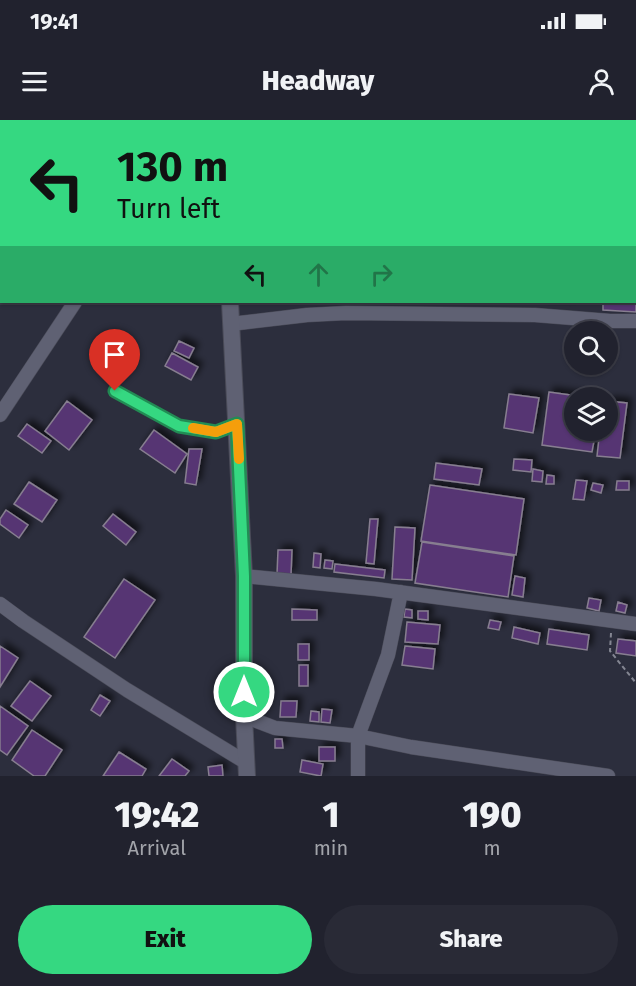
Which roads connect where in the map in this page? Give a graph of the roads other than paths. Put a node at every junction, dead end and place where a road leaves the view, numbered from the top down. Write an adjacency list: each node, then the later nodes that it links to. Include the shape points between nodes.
1 (74, 303): 7 (street)
2 (230, 303): 5 (street)
3 (346, 307): 4 (street); 5 (street)
4 (636, 321)
5 (231, 324): 8 (street)
6 (115, 391): 8 (lane, via 179,426 216,432)
7 (0, 415)
8 (237, 424): 9 (street)
9 (244, 576): 10 (street); 13 (street)
10 (400, 592): 12 (street); 14 (street, via 388,655)
11 (0, 604): 15 (street)
12 (636, 624)
13 (244, 716): 14 (street, via 275,728); 15 (street)
14 (358, 736): 16 (street); 17 (street)
15 (247, 770)
16 (358, 776)
17 (608, 776)

